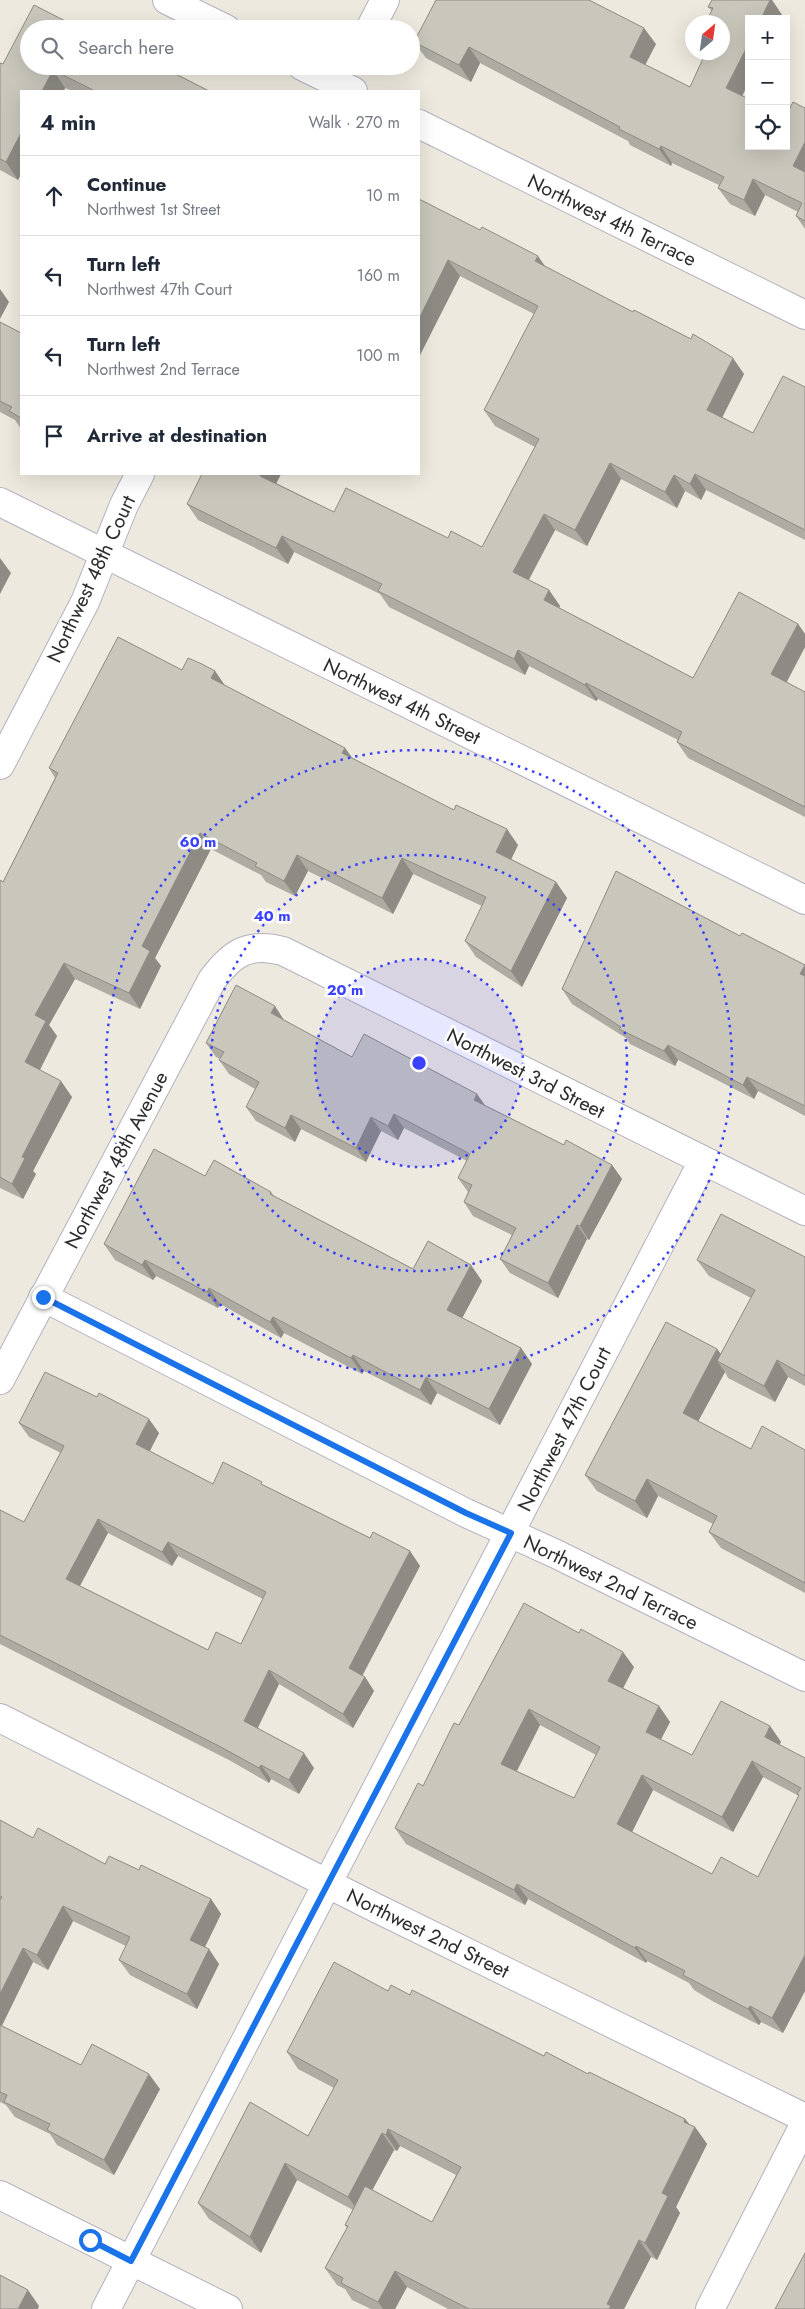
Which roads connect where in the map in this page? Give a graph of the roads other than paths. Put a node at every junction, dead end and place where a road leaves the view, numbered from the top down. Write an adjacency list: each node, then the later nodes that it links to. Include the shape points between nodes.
1 (167, 0): 3 (street)
2 (385, 0): 4 (street)
3 (208, 20)
4 (375, 20)
5 (324, 75): 6 (street)
6 (346, 84)
7 (420, 124): 8 (street, Northwest 4th Terrace)
8 (805, 315)
9 (139, 475): 11 (street, Northwest 48th Court)
10 (0, 502): 11 (street, Northwest 4th Street)
11 (104, 554): 12 (street, Northwest 48th Court, via 85,602); 13 (street, Northwest 4th Street)
12 (0, 765)
13 (805, 900)
14 (245, 950): 15 (street, Northwest 3rd Street, via 269,948 283,951); 17 (street, Northwest 48th Avenue, via 232,957 212,980)
15 (702, 1161): 16 (street, Northwest 3rd Street); 19 (street, Northwest 47th Court)
16 (805, 1211)
17 (43, 1297): 18 (street, Northwest 48th Avenue); 19 (street, Northwest 2nd Terrace)
18 (0, 1380)
19 (511, 1533): 20 (street, Northwest 2nd Terrace); 22 (street, Northwest 47th Court)
20 (805, 1677)
21 (0, 1718): 22 (street, Northwest 2nd Street)
22 (326, 1883): 23 (street, Northwest 2nd Street); 26 (street, Northwest 47th Court)
23 (805, 2118)
24 (805, 2123): 29 (street)
25 (0, 2195): 26 (street)
26 (131, 2261): 27 (street, Northwest 47th Court); 28 (street)
27 (106, 2309)
28 (228, 2309)
29 (710, 2309)

